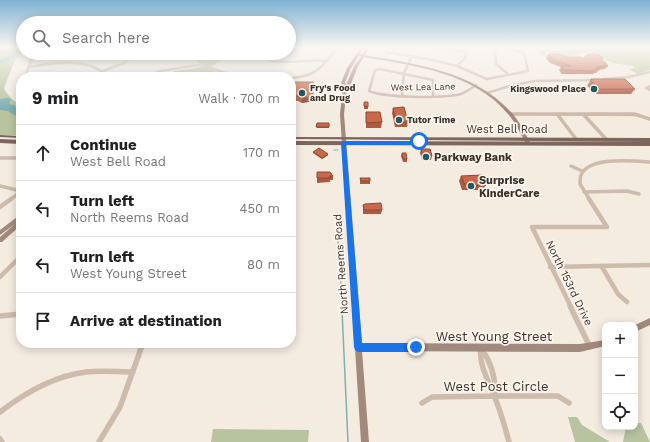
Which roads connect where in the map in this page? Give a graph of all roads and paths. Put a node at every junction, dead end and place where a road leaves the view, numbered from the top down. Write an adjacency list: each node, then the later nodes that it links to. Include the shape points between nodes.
1 (28, 67): 15 (street)
2 (94, 68): 14 (street)
3 (112, 68): 14 (street)
4 (194, 68): 16 (street)
5 (215, 68): 17 (street)
6 (322, 68): 21 (street, via 318,72)
7 (349, 68): 22 (main road, North Reems Road, via 343,83)
8 (356, 68): 22 (main road, North Reems Road)
9 (406, 68): 19 (street)
10 (423, 68): 23 (main road, via 445,73)
11 (461, 68): 20 (street, via 487,79)
12 (500, 68): 20 (street)
13 (527, 68): 20 (street, via 528,71)
14 (103, 71)
15 (26, 72)
16 (158, 72)
17 (228, 72)
18 (650, 72): 24 (street, via 611,79 530,82)
19 (404, 73): 25 (street); 25 (street, West Lea Lane, via 375,70 370,92); 26 (street, via 433,80)
20 (508, 74)
21 (296, 77)
22 (346, 86): 35 (main road, North Reems Road, via 342,107)
23 (476, 86): 24 (main road); 26 (street, West Lea Lane, via 457,95)
24 (487, 93): 27 (main road)
25 (402, 95): 26 (street, West Lea Lane)
26 (434, 95)
27 (511, 114): 28 (street); 40 (main road)
28 (557, 114): 29 (street); 34 (street)
29 (583, 114): 30 (street, via 634,114); 36 (street)
30 (650, 119)
31 (0, 136): 32 (main road)
32 (16, 137)
33 (296, 138): 35 (main road, West Bell Road)
34 (576, 139): 36 (main road, West Bell Road); 40 (main road, West Bell Road)
35 (344, 140): 39 (main road, West Bell Road); 39 (main road, West Bell Road, via 413,143); 42 (main road, West Bell Road); 70 (main road, North Reems Road)
36 (604, 140): 37 (main road, West Bell Road)
37 (650, 140)
38 (0, 141): 41 (main road)
39 (431, 141): 40 (main road, West Bell Road); 40 (main road, West Bell Road)
40 (528, 141): 43 (main road, West Bell Road)
41 (16, 142)
42 (296, 143)
43 (650, 144)
44 (0, 158): 45 (street)
45 (16, 158)
46 (650, 162): 48 (street, via 598,163)
47 (571, 166): 48 (street)
48 (582, 171): 51 (street, via 580,184)
49 (0, 186): 50 (street)
50 (16, 190)
51 (584, 192): 52 (street, via 627,191); 62 (street, North 153rd Drive, via 607,227 532,227)
52 (638, 194)
53 (16, 195): 54 (street)
54 (0, 207)
55 (16, 220): 57 (main road)
56 (16, 226): 58 (main road)
57 (0, 233)
58 (0, 240)
59 (16, 263): 63 (street)
60 (650, 265): 61 (street)
61 (602, 266): 62 (street); 64 (street, via 618,294)
62 (550, 267): 71 (street, North 153rd Drive)
63 (0, 276)
64 (627, 302)
65 (16, 314): 66 (street)
66 (0, 316)
67 (650, 321): 68 (main road)
68 (638, 327)
69 (602, 344): 71 (main road, West Young Street)
70 (358, 347): 73 (main road, West Young Street); 82 (main road, North Reems Road)
71 (590, 347): 73 (main road, West Young Street)
72 (141, 348): 74 (street)
73 (481, 348): 75 (street, via 480,354 490,388)
74 (134, 372): 78 (street, via 91,372 65,376 32,390); 81 (street, via 124,400 108,431)
75 (495, 396): 76 (street, West Post Circle, via 432,397); 77 (street, West Post Circle, via 558,396); 83 (street)
76 (422, 403)
77 (569, 403)
78 (0, 412)
79 (0, 439): 80 (street)
80 (2, 442)
81 (99, 442)
82 (365, 442)
83 (509, 442)

